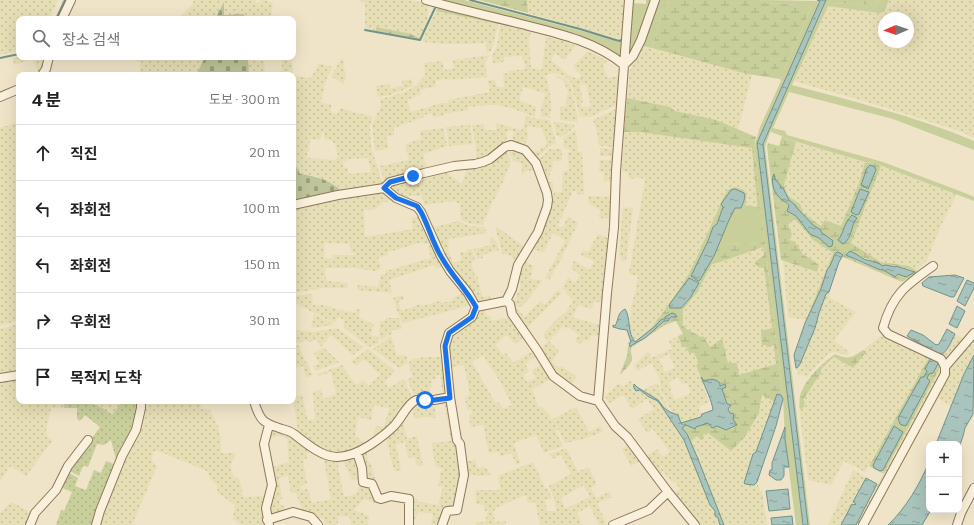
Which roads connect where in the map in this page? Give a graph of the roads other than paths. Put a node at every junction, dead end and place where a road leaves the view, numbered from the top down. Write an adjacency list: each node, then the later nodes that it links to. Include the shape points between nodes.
1 (71, 0): 5 (street)
2 (426, 0): 7 (street, via 560,34 613,56)
3 (629, 0): 7 (street)
4 (655, 0): 7 (street, via 642,40 633,56)
5 (63, 16)
6 (48, 60): 8 (street)
7 (624, 65): 21 (street, via 614,227)
8 (44, 72)
9 (16, 90): 10 (street)
10 (0, 97)
11 (384, 188): 12 (street); 14 (street, via 390,182 424,173 479,163 511,145 525,150 536,162 548,200 538,232 518,264 512,289); 15 (street, via 396,198 417,206 441,256)
12 (296, 204)
13 (933, 266): 17 (street, via 901,291 892,303 883,328 888,334 941,359)
14 (506, 301): 15 (street); 21 (street, via 553,376 580,396)
15 (476, 307): 20 (street, via 472,317 449,333 445,346)
16 (974, 333): 17 (street)
17 (945, 367): 37 (street, via 945,374)
18 (16, 375): 19 (street)
19 (0, 378)
20 (450, 398): 26 (street, via 413,401 387,433); 34 (street, via 464,475 457,510 447,511)
21 (598, 401): 28 (street)
22 (141, 404): 31 (street, via 136,430 122,456)
23 (255, 404): 24 (street, via 262,420)
24 (269, 424): 26 (street, via 289,431 326,455 340,458); 29 (street, via 264,444 272,485 266,508)
25 (88, 440): 30 (street, via 68,466 56,490 35,513)
26 (357, 452): 33 (street, via 363,482 372,484 378,498 392,496 409,499)
27 (974, 488): 38 (street)
28 (668, 492): 35 (street, via 649,510); 36 (street)
29 (268, 522): 32 (street, via 293,512 311,517)
30 (30, 525)
31 (96, 525)
32 (318, 525)
33 (409, 525)
34 (442, 525)
35 (613, 525)
36 (695, 525)
37 (863, 525)
38 (957, 525)

